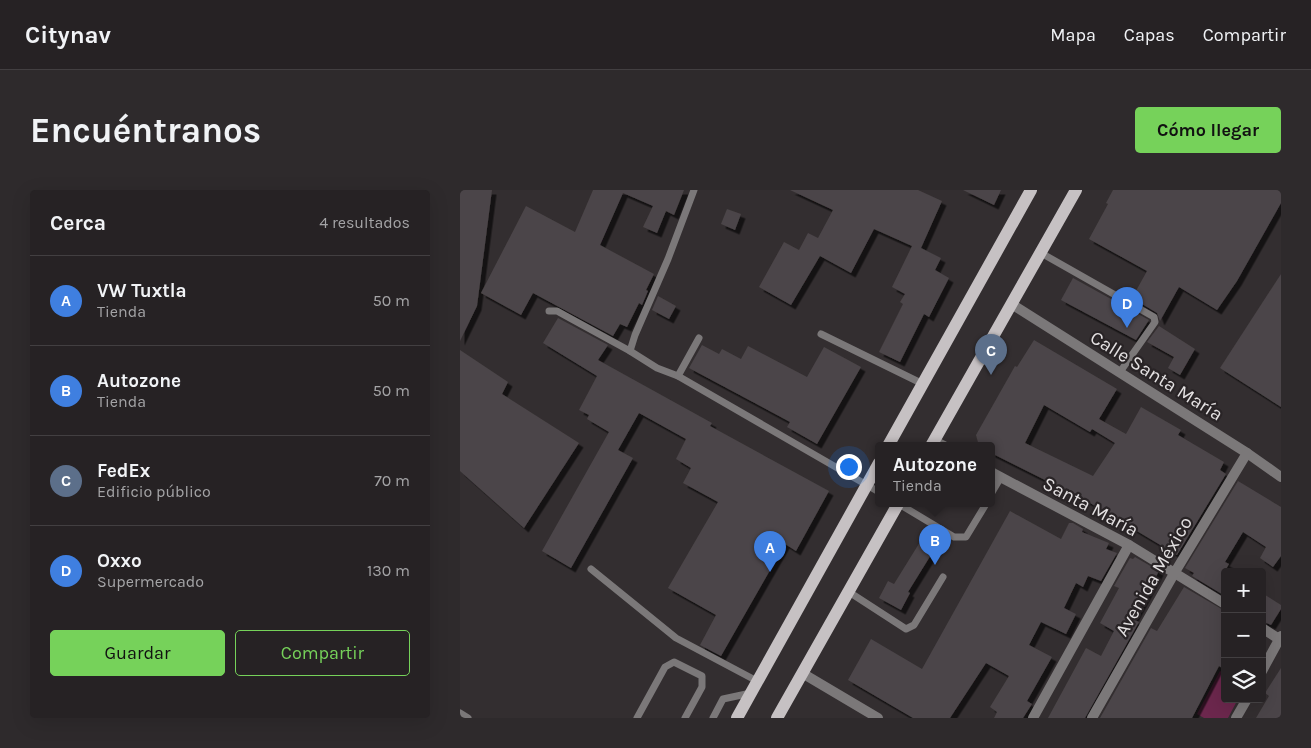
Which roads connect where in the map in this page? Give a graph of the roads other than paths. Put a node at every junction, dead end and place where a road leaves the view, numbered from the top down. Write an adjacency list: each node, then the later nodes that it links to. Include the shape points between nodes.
1 (694, 190): 9 (lane)
2 (1031, 190): 12 (main road)
3 (1076, 190): 4 (main road)
4 (1041, 253): 5 (main road); 10 (lane, via 1154,317 1154,322)
5 (1012, 305): 10 (street, Calle Santa María); 14 (main road)
6 (549, 311): 9 (lane, via 557,311)
7 (821, 334): 12 (lane)
8 (699, 338): 11 (lane)
9 (630, 351): 11 (lane, via 656,368)
10 (1120, 372): 15 (street, Calle Santa María)
11 (678, 376): 20 (lane)
12 (923, 384): 13 (main road)
13 (890, 442)
14 (937, 442)
15 (1247, 453): 19 (street, Calle Santa María); 28 (street, Avenida México)
16 (875, 470): 20 (main road)
17 (995, 474): 18 (street, Santa María)
18 (1001, 477): 21 (lane); 26 (street, Santa María)
19 (1281, 477)
20 (867, 484): 22 (lane); 36 (main road)
21 (995, 487)
22 (875, 489)
23 (897, 507): 30 (main road)
24 (904, 507): 25 (lane, via 954,537 966,537)
25 (984, 507)
26 (1129, 545): 28 (street, Santa María); 46 (street)
27 (591, 569): 36 (lane, via 676,638)
28 (1175, 572): 31 (street, Santa María); 47 (street, Avenida México)
29 (943, 577): 30 (lane, via 914,625 906,629)
30 (849, 592): 35 (main road)
31 (1221, 601)
32 (1266, 630): 33 (street)
33 (1280, 638): 34 (street)
34 (1266, 663)
35 (802, 673): 44 (main road); 45 (street)
36 (754, 687): 42 (lane, via 723,699); 43 (main road)
37 (1245, 703): 48 (street)
38 (460, 713): 39 (lane)
39 (468, 718)
40 (637, 718): 41 (lane, via 665,667 674,662 702,676 702,687)
41 (685, 718)
42 (713, 718)
43 (737, 718)
44 (777, 718)
45 (878, 718)
46 (1033, 718)
47 (1092, 718)
48 (1236, 718)

